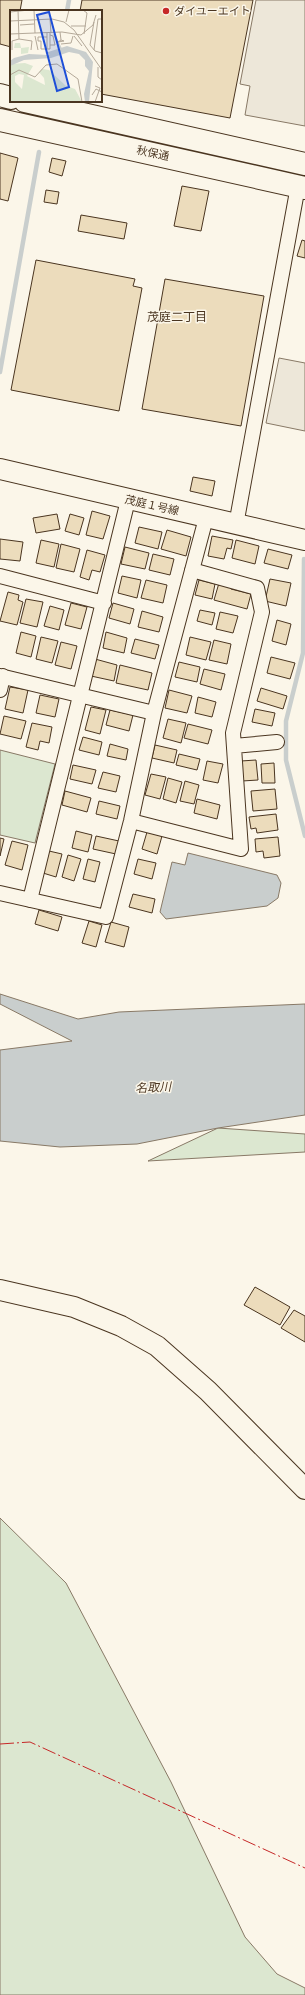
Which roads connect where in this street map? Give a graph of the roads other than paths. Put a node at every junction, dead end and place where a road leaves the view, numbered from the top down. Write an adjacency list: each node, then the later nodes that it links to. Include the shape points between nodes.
1 (0, 95): 2 (highway)
2 (10, 98)
3 (29, 102): 5 (highway, 秋保通)
4 (0, 120): 6 (highway, 秋保通)
5 (305, 164)
6 (301, 187): 10 (street)
7 (0, 469): 8 (street, 茂庭１号線)
8 (128, 500): 9 (street, 茂庭１号線); 14 (street)
9 (206, 518): 10 (street, 茂庭１号線); 12 (street)
10 (236, 525): 11 (street, 茂庭１号線)
11 (305, 540)
12 (192, 570): 17 (street); 19 (street, via 257,588 262,612 233,733)
13 (0, 576): 14 (street)
14 (104, 602): 16 (street)
15 (1, 681): 16 (street)
16 (80, 694): 17 (street); 22 (street)
17 (154, 713): 20 (street)
18 (277, 742): 19 (street)
19 (234, 746): 20 (street, via 241,849)
20 (131, 821): 22 (street, via 106,917)
21 (0, 893): 22 (street)
22 (30, 900)
23 (0, 1290): 24 (street, via 74,1307 121,1326 157,1346 208,1391)
24 (305, 1489)

